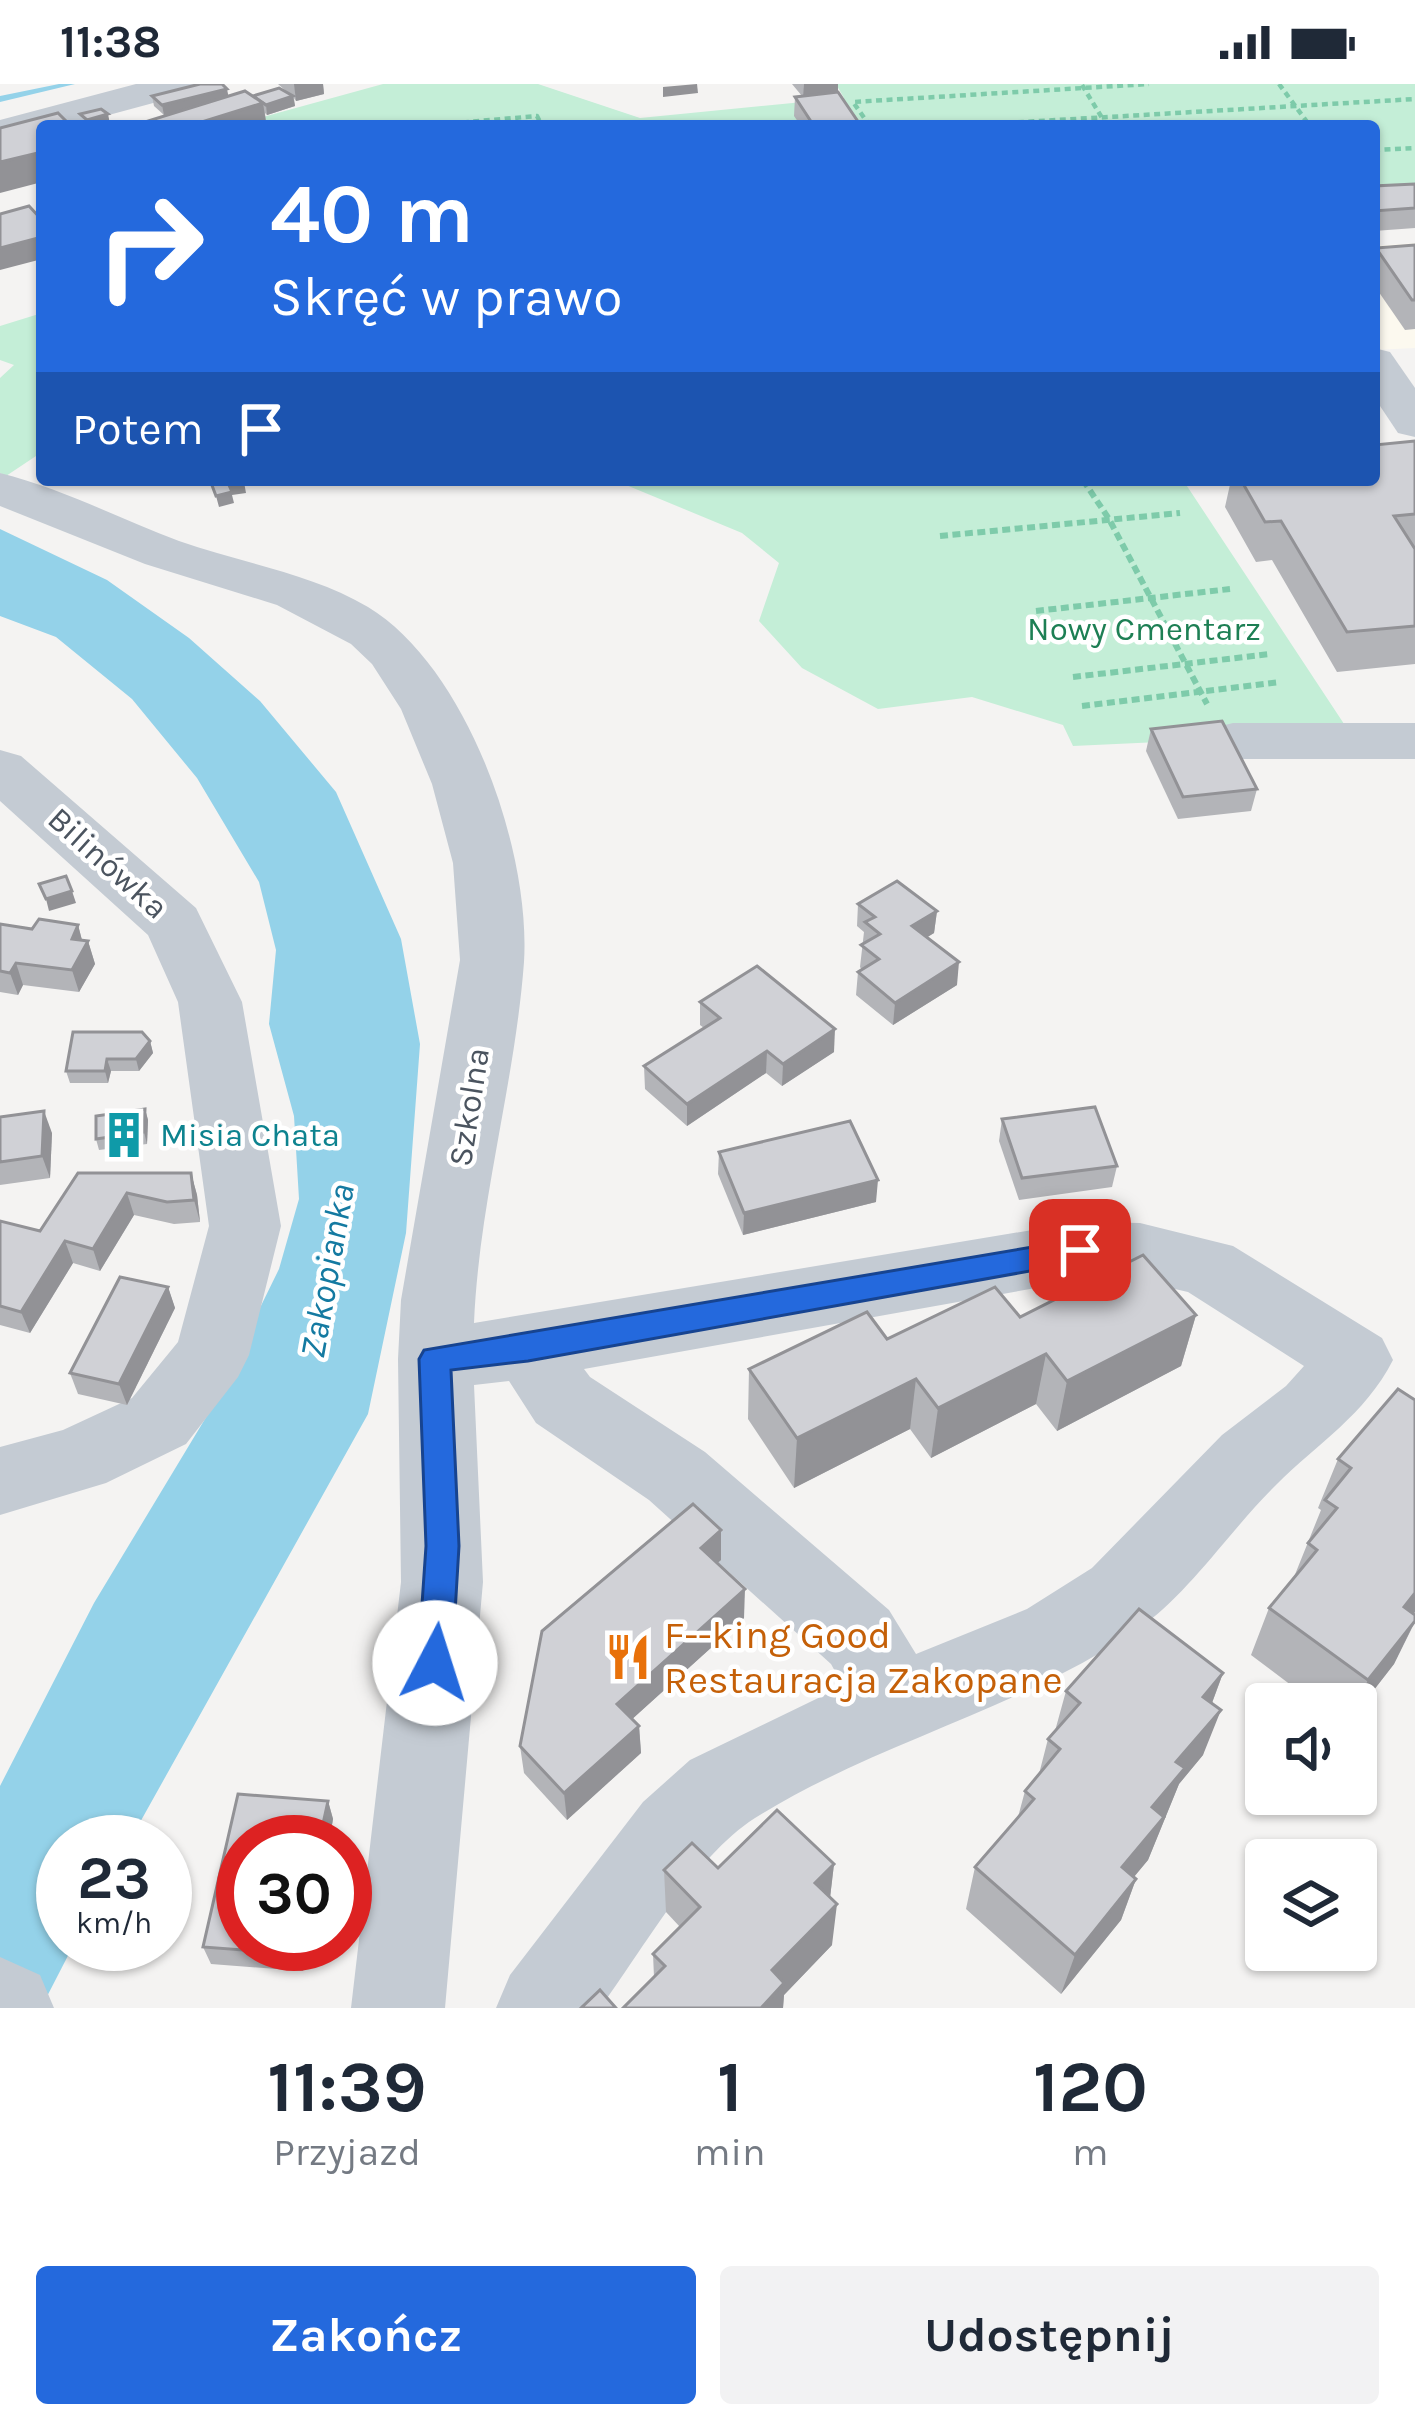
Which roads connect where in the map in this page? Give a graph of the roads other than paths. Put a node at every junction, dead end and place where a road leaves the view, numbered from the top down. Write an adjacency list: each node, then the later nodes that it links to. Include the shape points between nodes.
1 (180, 84): 2 (street)
2 (122, 90): 3 (street)
3 (0, 132)
4 (1415, 355): 5 (street)
5 (1380, 359)
6 (1380, 375): 7 (street)
7 (1408, 446)
8 (0, 488): 13 (street, Szkolna, via 341,611 395,656 456,765 493,929)
9 (1224, 730): 10 (street)
10 (1415, 740)
11 (0, 769): 14 (street, Bilinówka, via 175,923 210,1002 245,1226 212,1355 159,1421 78,1459)
12 (528, 1348): 13 (street); 15 (street, via 563,1400 677,1476 860,1637); 15 (street, via 1080,1250 1207,1267 1355,1360 1120,1594 1056,1636)
13 (435, 1359): 16 (street, Szkolna, via 442,1579)
14 (0, 1481)
15 (898, 1702): 17 (street, via 721,1790 674,1833)
16 (398, 2008)
17 (543, 2008)

